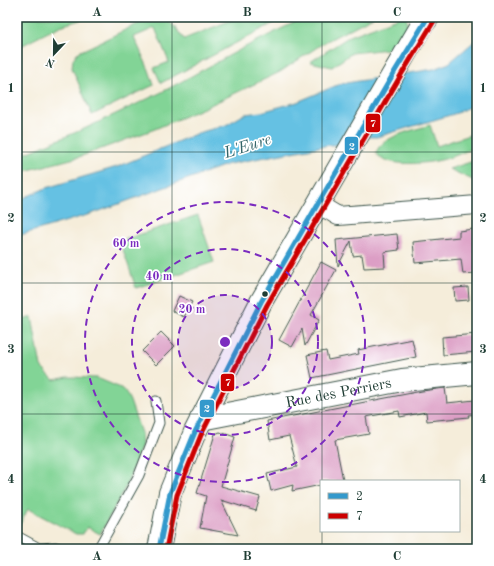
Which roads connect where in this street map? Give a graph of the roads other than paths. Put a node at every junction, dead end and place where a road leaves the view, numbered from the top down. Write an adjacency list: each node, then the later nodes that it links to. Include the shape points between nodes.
1 (428, 17): 2 (main road)
2 (318, 204): 3 (street, via 338,216); 6 (main road, via 261,302)
3 (477, 205)
4 (477, 373): 6 (main road, Rue des Perriers, via 402,380)
5 (156, 402): 9 (lane, via 158,423 139,475)
6 (201, 419): 10 (main road, via 170,493)
7 (17, 536): 8 (lane, via 39,548)
8 (61, 549)
9 (98, 549)
10 (159, 549)

